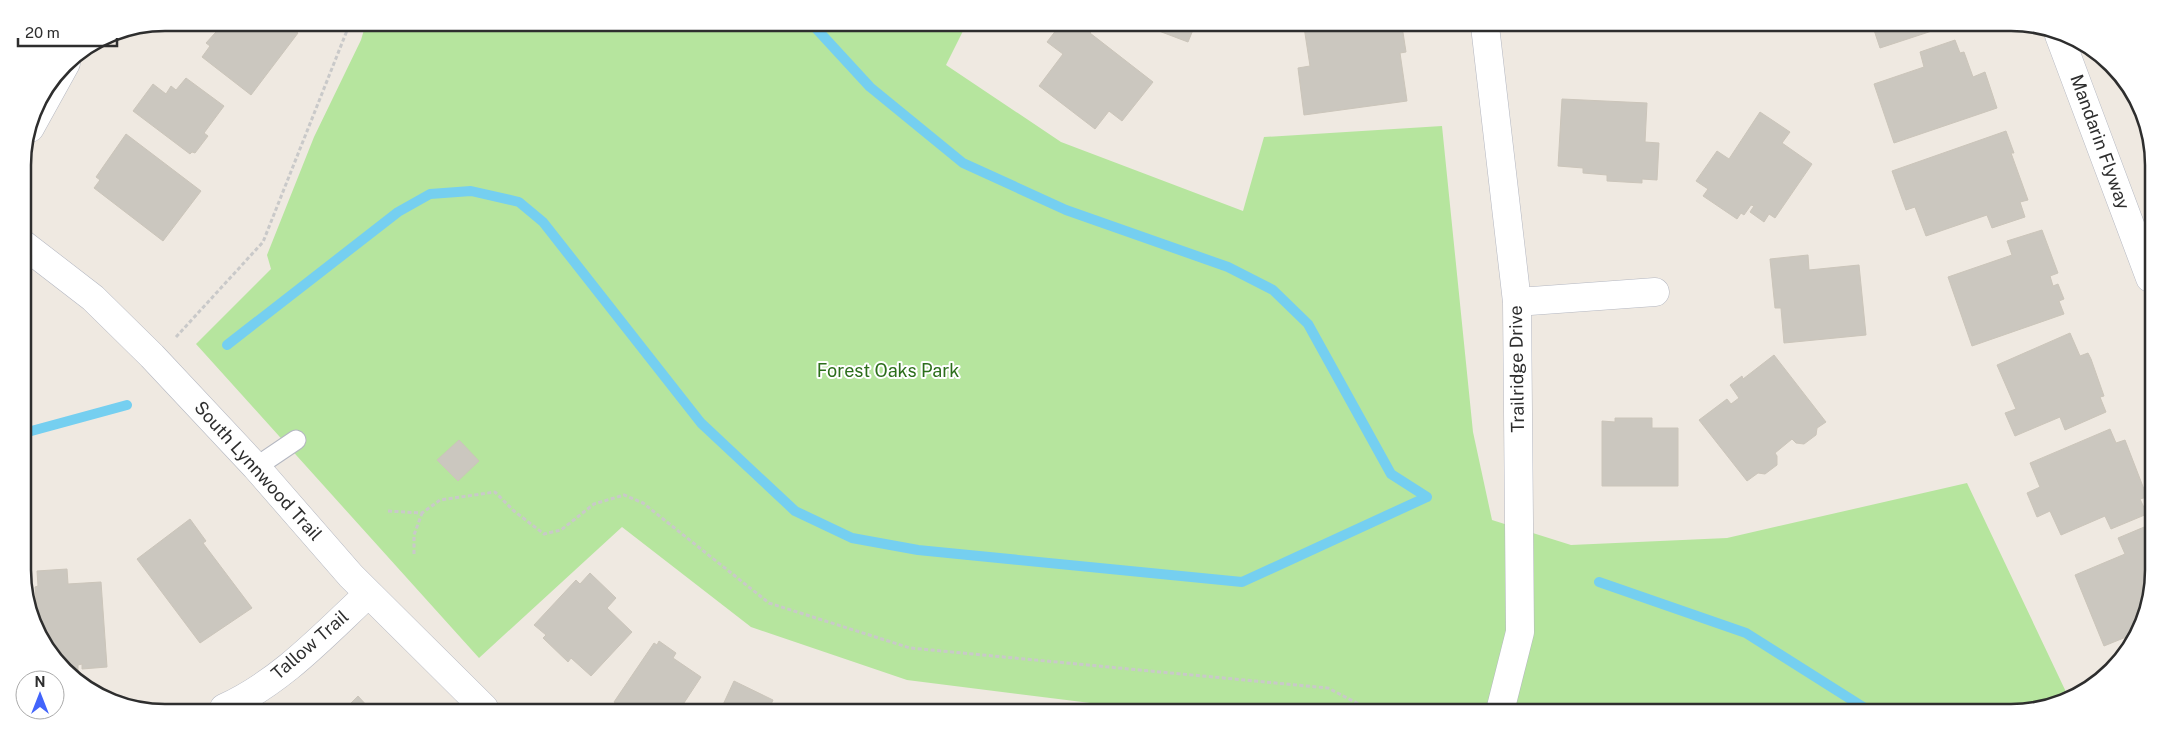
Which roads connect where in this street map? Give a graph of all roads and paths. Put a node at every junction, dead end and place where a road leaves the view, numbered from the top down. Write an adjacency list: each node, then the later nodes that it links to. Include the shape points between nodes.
1 (1486, 31): 7 (street, Trailridge Drive)
2 (346, 32): 8 (path, via 263,242)
3 (2062, 41): 5 (street, Mandarin Flyway)
4 (32, 251): 10 (street, South Lynnwood Trail, via 93,298 165,369)
5 (2145, 264)
6 (1655, 292): 7 (street)
7 (1517, 302): 16 (street, Trailridge Drive, via 1520,632)
8 (185, 329)
9 (296, 440): 10 (lane)
10 (256, 467): 14 (street, South Lynnwood Trail)
11 (388, 511): 12 (path)
12 (422, 513): 13 (path, via 414,535); 15 (path, via 440,500 495,492 544,534 561,530 594,504 624,495 643,503 769,603 910,648 1328,688)
13 (414, 554)
14 (368, 594): 17 (street, Tallow Trail, via 303,657); 18 (street, South Lynnwood Trail)
15 (1357, 703)
16 (1502, 703)
17 (233, 704)
18 (480, 704)

